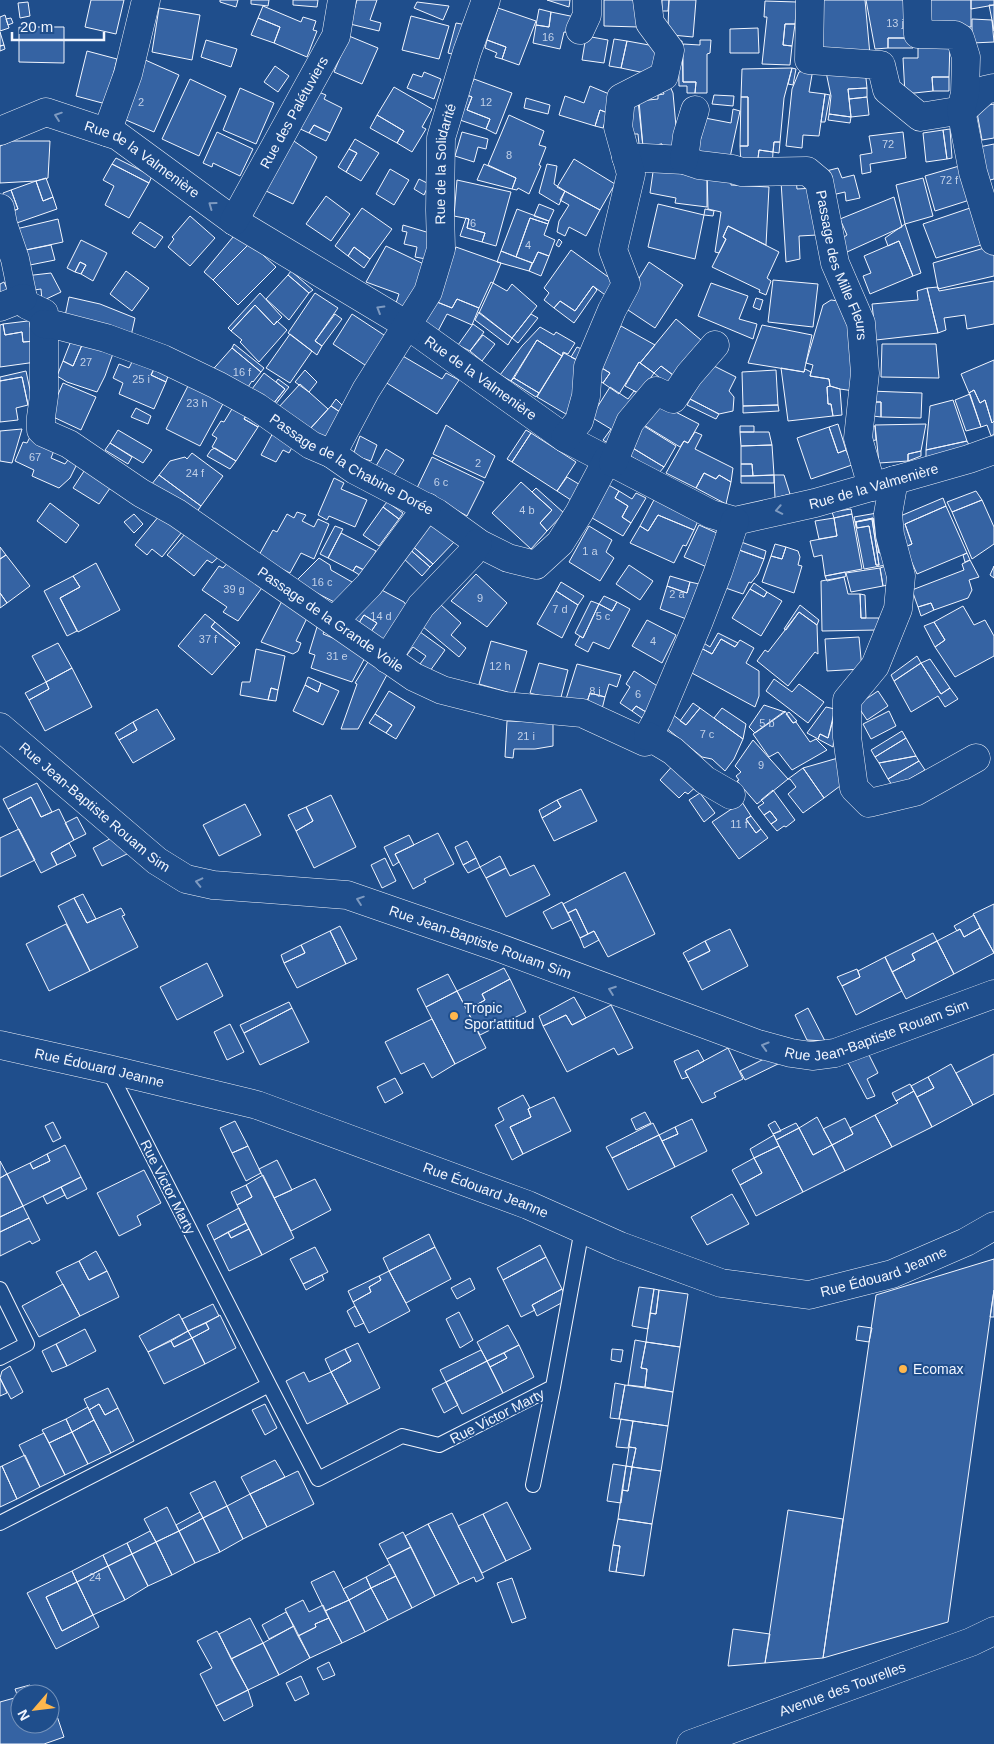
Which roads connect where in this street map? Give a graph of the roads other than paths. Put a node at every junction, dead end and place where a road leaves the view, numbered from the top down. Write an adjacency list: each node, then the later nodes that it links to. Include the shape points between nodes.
1 (146, 0): 13 (street, via 128,74)
2 (342, 0): 17 (street, Rue des Palétuviers, via 336,36)
3 (486, 0): 21 (street, Rue de la Solidarité, via 441,138 441,249 428,292)
4 (587, 0): 8 (street, via 587,15)
5 (647, 0): 14 (street, via 650,23 670,50 664,76 622,98 618,127)
6 (810, 0): 11 (street, via 809,60 881,65 887,90 920,117)
7 (917, 0): 11 (street, via 918,34 955,35 960,38 966,57 965,93)
8 (580, 30)
9 (994, 88): 11 (street, via 985,90)
10 (695, 110): 15 (street)
11 (960, 110): 18 (street, via 973,172)
12 (0, 130): 13 (street, Rue de la Valmenière, one-way to 12, via 46,112)
13 (107, 132): 17 (street, Rue de la Valmenière, one-way to 13, via 118,136)
14 (626, 157): 15 (street, Passage des Mille Fleurs); 23 (street, via 631,174 613,250 626,284 588,367 586,396 579,421)
15 (684, 160): 27 (street, Passage des Mille Fleurs, via 742,172 807,171 819,181 835,263 861,323 865,373 858,438)
16 (0, 208): 19 (street, via 15,259)
17 (234, 221): 21 (street, Rue de la Valmenière, one-way to 17)
18 (994, 241)
19 (11, 303): 20 (street, via 44,313)
20 (44, 324): 25 (street, Passage de la Chabine Dorée, via 106,338 162,359 257,407 311,445); 31 (street, Passage de la Grande Voile, via 41,430 69,444 141,494 177,513)
21 (407, 325): 23 (street, Rue de la Valmenière); 25 (street, Rue de la Solidarité, via 366,390)
22 (715, 345): 26 (street, via 673,399 656,391 630,422)
23 (566, 438): 26 (street, Rue de la Valmenière)
24 (994, 450): 27 (street, Rue de la Valmenière)
25 (332, 454): 28 (street, Passage de la Chabine Dorée, via 355,470)
26 (610, 461): 29 (street, Rue de la Valmenière, via 711,514); 30 (street, Passage de la Chabine Dorée, via 560,543 536,566 508,558)
27 (883, 484): 29 (street, Rue de la Valmenière, one-way to 29, via 815,504); 35 (street, via 890,535 901,576 898,609 875,666 847,700 847,737 854,788 869,803 915,792)
28 (427, 507): 30 (street, Passage de la Chabine Dorée); 31 (street, via 369,585)
29 (735, 520): 34 (street, via 699,621)
30 (478, 543): 32 (street, via 421,606)
31 (334, 621): 32 (street, Passage de la Grande Voile)
32 (387, 659): 34 (street, Passage de la Grande Voile, via 442,690 505,706 582,713 645,742)
33 (0, 727): 37 (street, Rue Jean-Baptiste Rouam Sim, one-way to 33, via 835,1052 812,1056 791,1053 758,1044 507,950 347,895 213,885 186,879 157,861)
34 (648, 736): 36 (street, via 673,751 705,780)
35 (976, 758)
36 (731, 795)
37 (994, 994)
38 (0, 1045): 39 (street, Rue Édouard Jeanne)
39 (108, 1069): 41 (street, Rue Édouard Jeanne, via 257,1105); 46 (lane, Rue Victor Marty)
40 (994, 1226): 43 (street, Rue Édouard Jeanne)
41 (582, 1228): 43 (street, Rue Édouard Jeanne, via 620,1246 721,1283 809,1295 892,1274); 47 (lane, Rue Victor Marty)
42 (994, 1240): 43 (street, Rue Édouard Jeanne)
43 (966, 1242)
44 (0, 1289): 45 (lane, via 27,1344)
45 (0, 1358)
46 (269, 1385): 47 (lane, Rue Victor Marty, via 318,1479 402,1436 439,1445); 49 (lane)
47 (553, 1388): 48 (lane, Rue Victor Marty)
48 (533, 1485)
49 (0, 1523)
50 (994, 1631): 51 (street, Avenue des Tourelles, via 972,1642)
51 (691, 1744)

